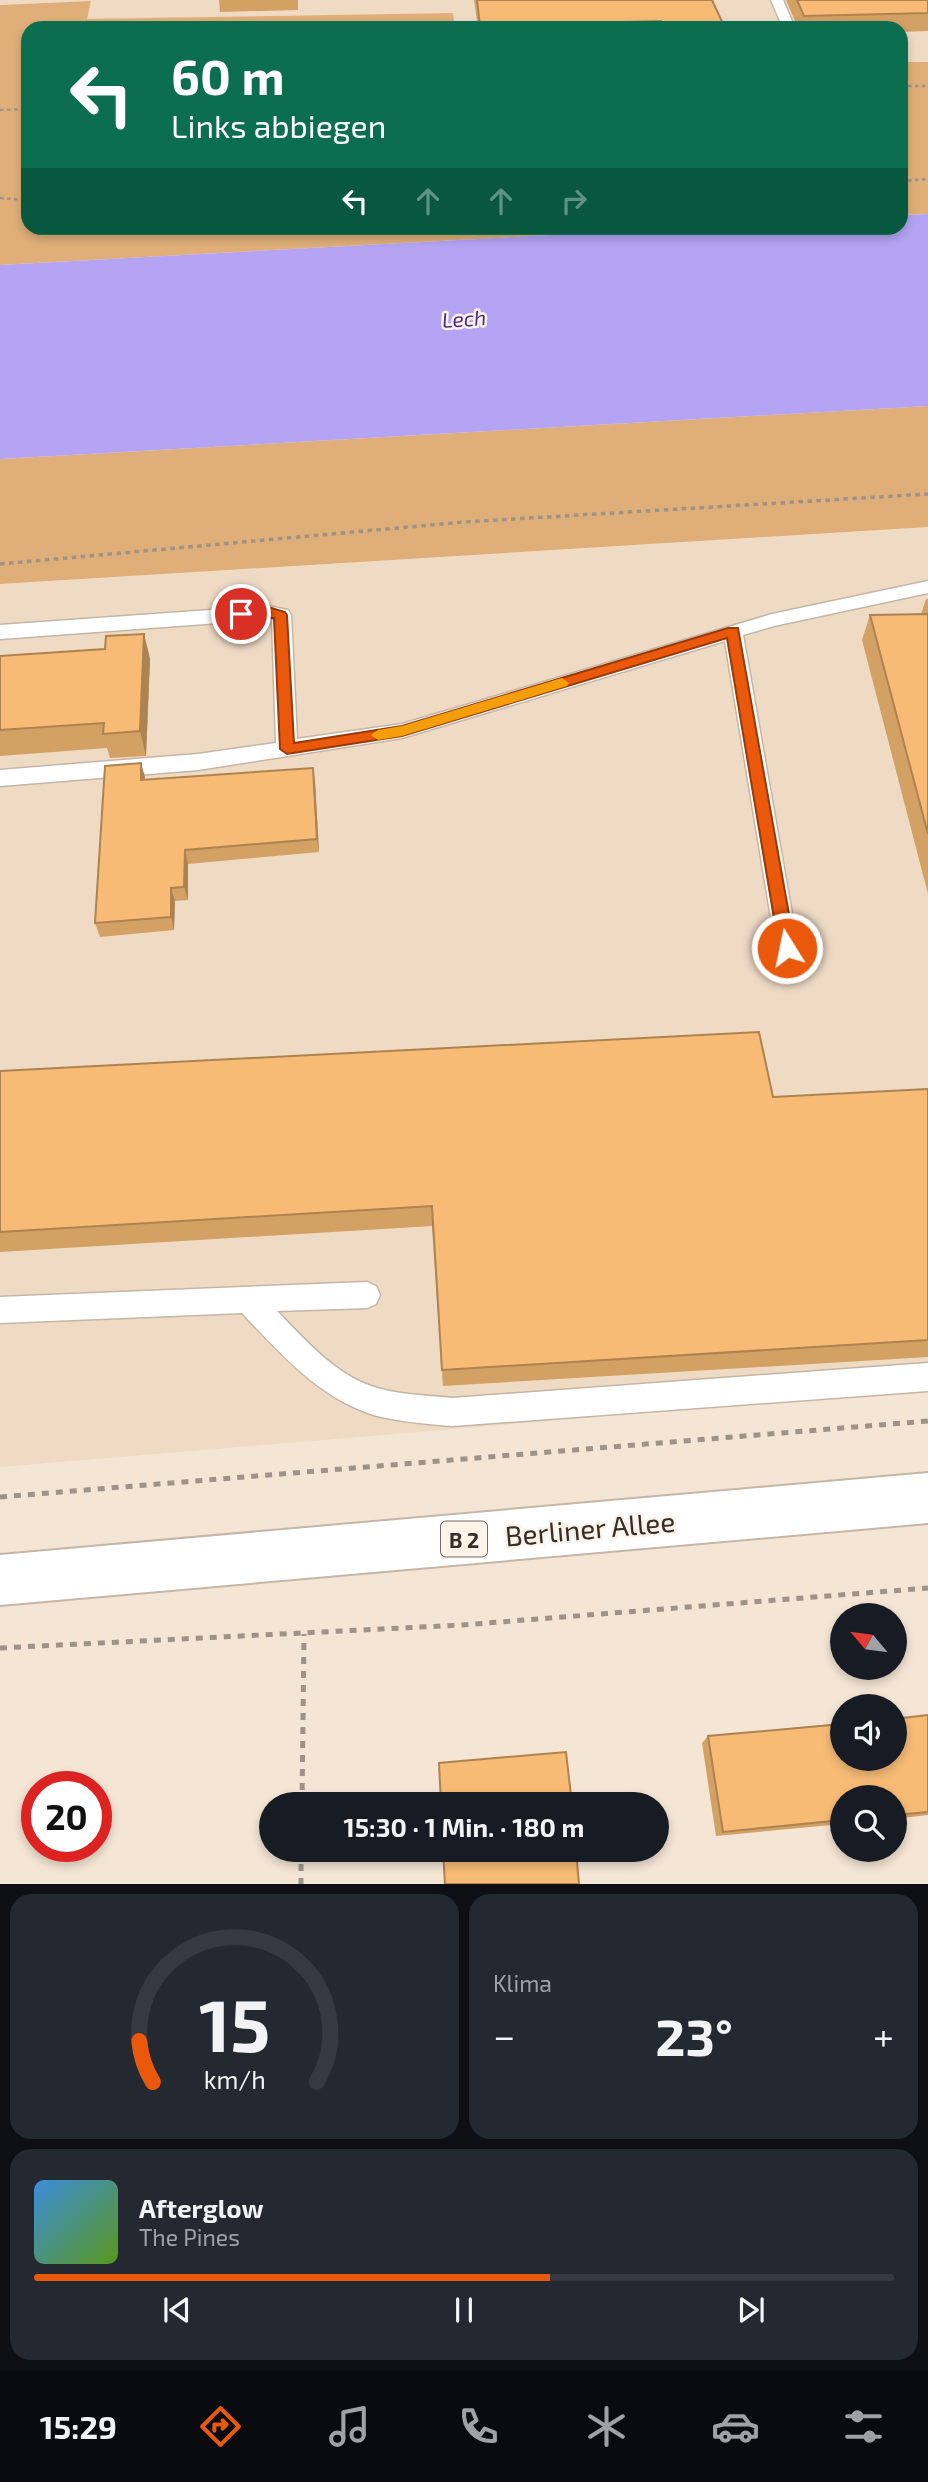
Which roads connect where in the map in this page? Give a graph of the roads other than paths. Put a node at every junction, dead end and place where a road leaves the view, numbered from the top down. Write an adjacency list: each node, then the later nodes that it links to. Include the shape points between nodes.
1 (777, 0): 2 (lane)
2 (786, 21)
3 (928, 587): 4 (lane)
4 (733, 631): 6 (lane, via 402,731); 8 (lane)
5 (0, 632): 6 (lane, via 268,612 281,615)
6 (287, 749): 7 (lane, via 198,762)
7 (0, 778)
8 (787, 948)
9 (367, 1295): 10 (lane)
10 (248, 1300): 11 (lane); 12 (lane, via 321,1372 364,1398 409,1408 452,1412)
11 (0, 1310)
12 (928, 1377)
13 (928, 1498): 14 (main road, Berliner Allee / B 2)
14 (0, 1580)

